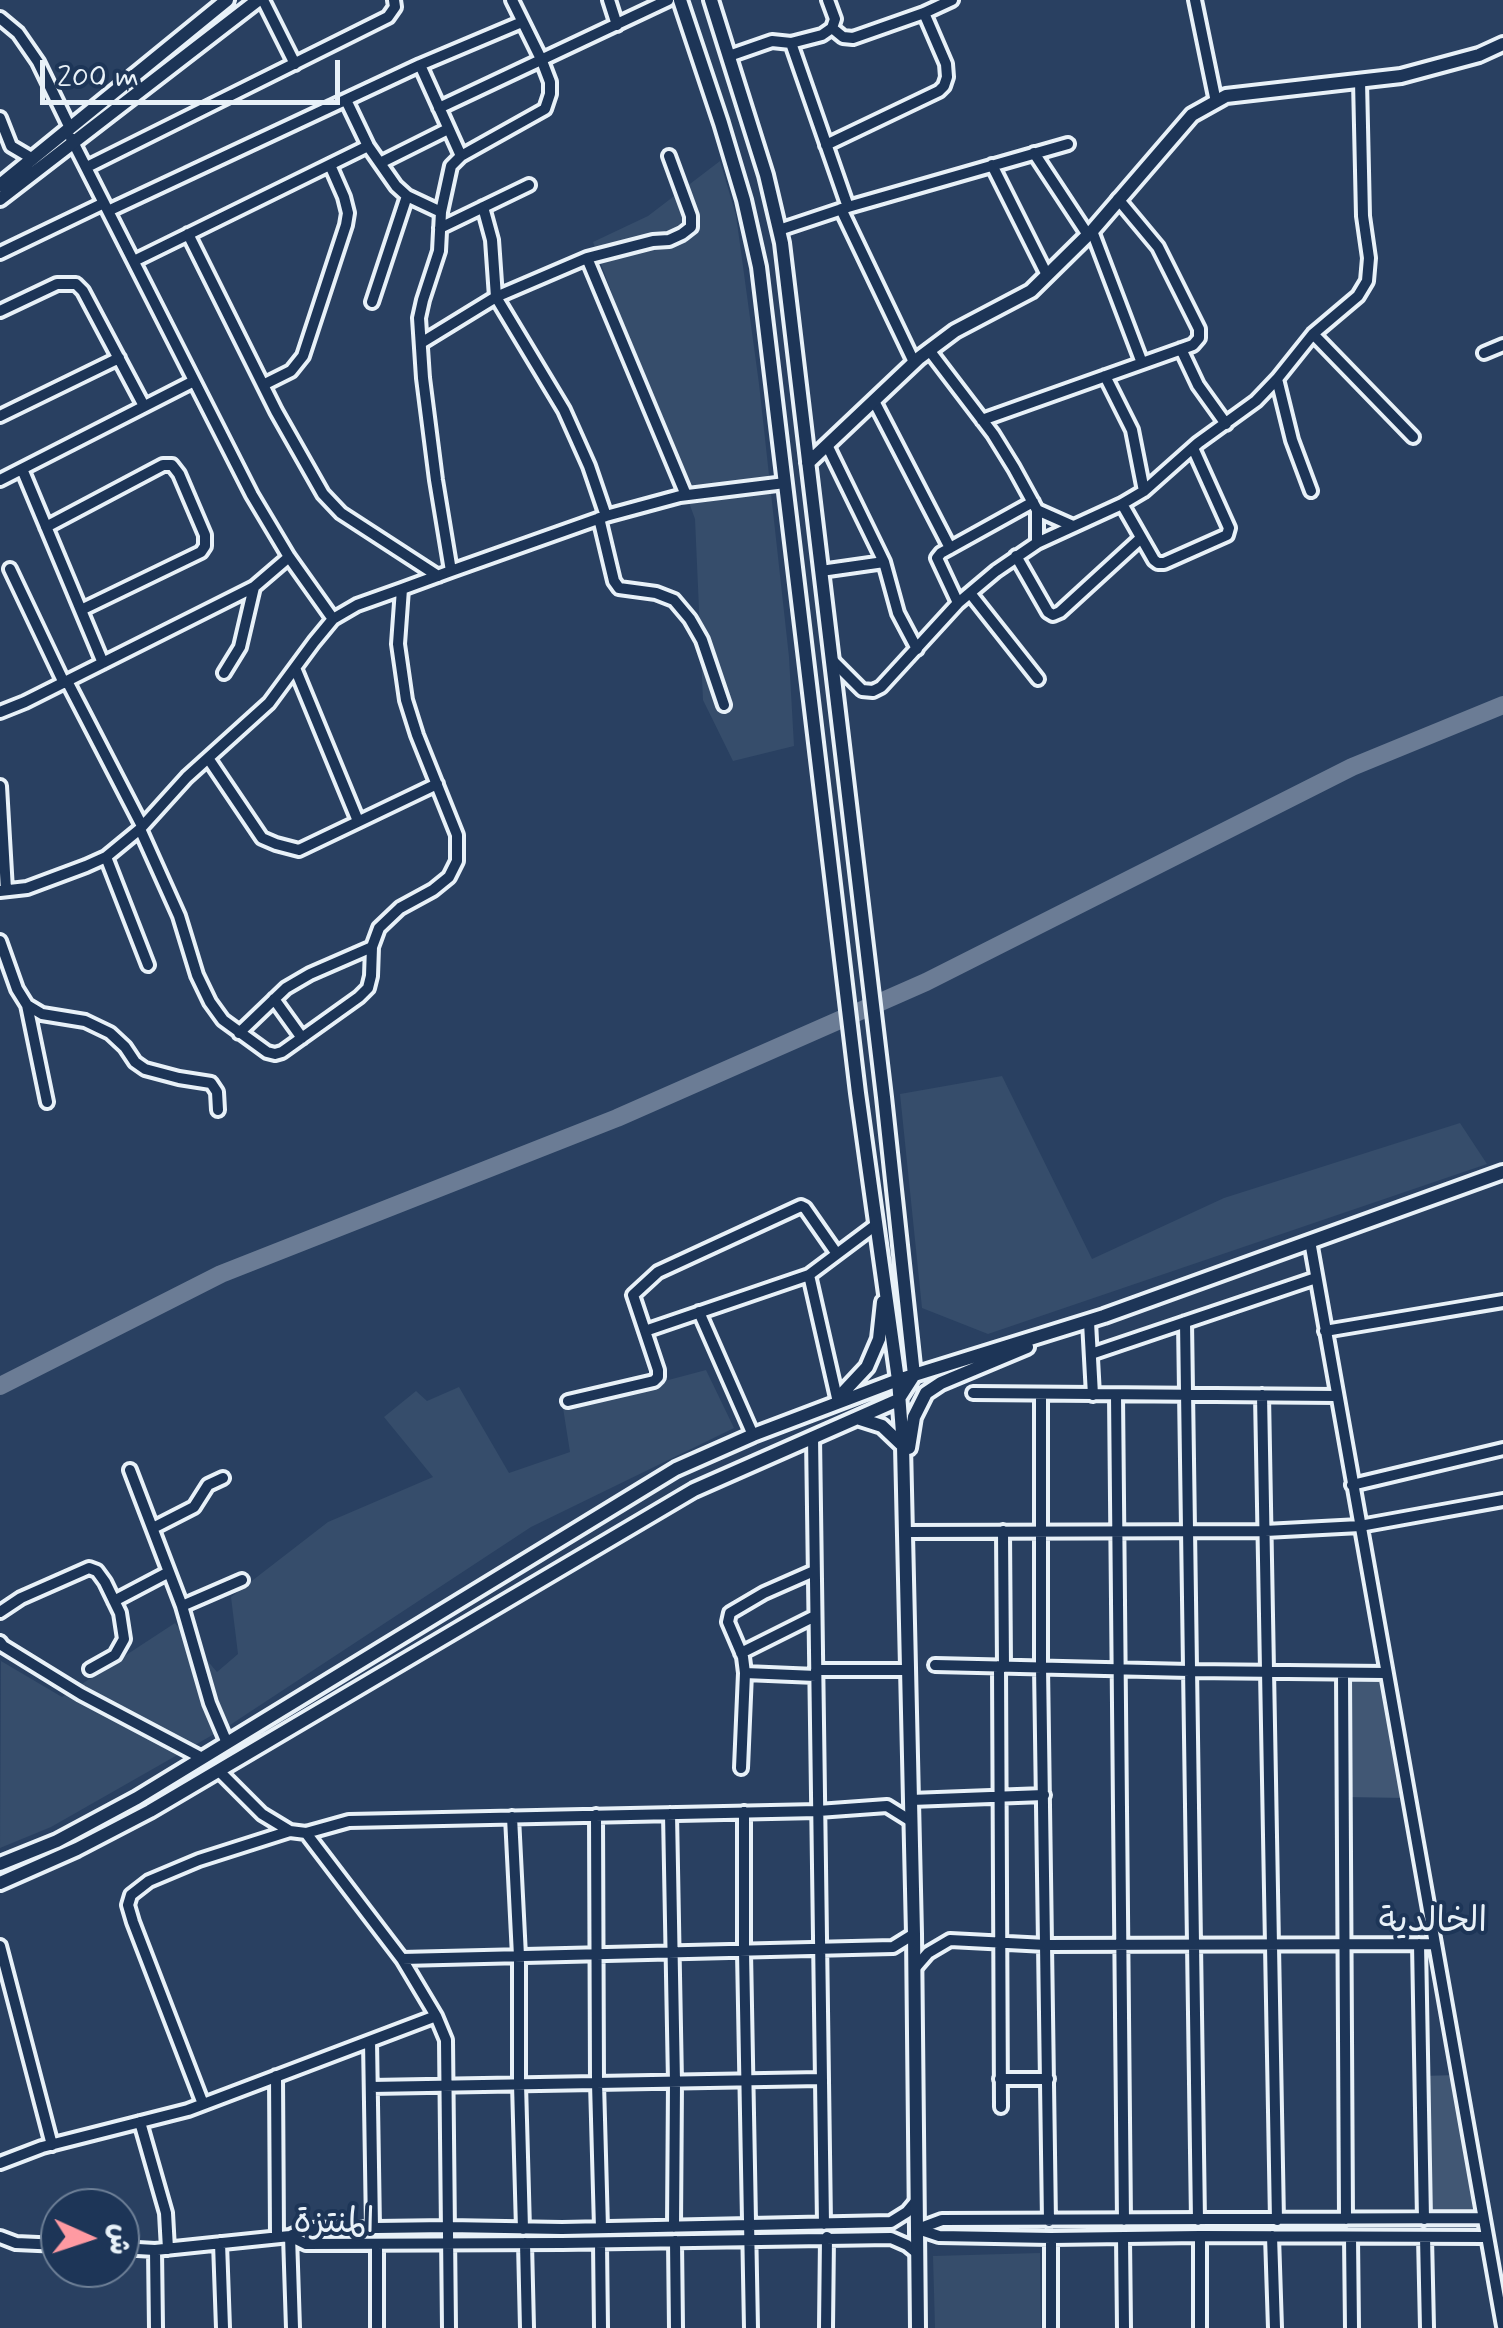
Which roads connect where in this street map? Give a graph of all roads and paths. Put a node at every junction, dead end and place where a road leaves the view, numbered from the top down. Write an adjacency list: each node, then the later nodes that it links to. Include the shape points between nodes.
1 (227, 0): 29 (street)
2 (261, 0): 21 (street); 29 (street)
3 (394, 0): 21 (street, via 388,17)
4 (512, 0): 14 (street)
5 (608, 0): 15 (street)
6 (668, 0): 15 (street)
7 (680, 0): 86 (street, via 752,233)
8 (711, 0): 19 (street)
9 (828, 0): 16 (street)
10 (952, 0): 12 (street)
11 (1194, 0): 25 (street)
12 (924, 13): 16 (street, via 853,38); 31 (street, via 946,64 944,86)
13 (0, 18): 29 (street, via 38,62)
14 (522, 22): 20 (street); 22 (street)
15 (617, 25): 20 (street)
16 (832, 28): 17 (street)
17 (791, 43): 19 (street, via 772,41); 31 (street)
18 (1503, 44): 23 (street, via 1401,76)
19 (728, 56): 52 (street)
20 (542, 62): 26 (street); 35 (street, via 550,82 545,109)
21 (295, 64): 41 (street)
22 (420, 66): 24 (street); 26 (street)
23 (1360, 80): 25 (street); 62 (street, via 1367,280 1358,296)
24 (346, 100): 33 (street); 47 (street)
25 (1216, 102): 46 (street, via 1192,115)
26 (439, 108): 28 (street)
27 (0, 118): 32 (street)
28 (448, 129): 35 (street); 38 (street)
29 (70, 133): 37 (street); 41 (street); 45 (street)
30 (1068, 144): 34 (street)
31 (826, 145): 49 (street)
32 (6, 146): 37 (street)
33 (368, 146): 38 (street); 39 (street)
34 (1034, 153): 40 (street); 53 (street)
35 (461, 156): 50 (street, via 451,166)
36 (669, 156): 56 (street, via 691,227 669,240)
37 (33, 158): 42 (street)
38 (380, 163): 44 (street)
39 (330, 164): 54 (street); 74 (street, via 344,197 346,225 304,356)
40 (992, 165): 49 (street); 58 (street)
41 (87, 168): 47 (street)
42 (0, 186)
43 (529, 186): 48 (street)
44 (407, 196): 50 (street); 60 (street)
45 (0, 199)
46 (1118, 199): 53 (street); 65 (street, via 1158,247 1199,329 1193,345)
47 (106, 207): 55 (street); 57 (street)
48 (483, 208): 51 (street); 59 (street)
49 (844, 208): 52 (street); 69 (street)
50 (441, 212): 51 (street)
51 (440, 228): 63 (street, via 420,318)
52 (779, 230): 83 (street)
53 (1090, 233): 58 (street); 70 (street)
54 (188, 234): 57 (street); 74 (street)
55 (0, 253)
56 (586, 258): 59 (street); 89 (street)
57 (134, 261): 73 (street)
58 (1047, 275): 66 (street)
59 (496, 297): 63 (street); 92 (street, via 564,410)
60 (372, 302)
61 (0, 311): 68 (street, via 57,284 76,284)
62 (1312, 334): 72 (street); 80 (street)
63 (421, 343): 103 (street)
64 (1503, 345): 67 (street)
65 (1181, 349): 70 (street); 79 (street)
66 (929, 350): 69 (street); 78 (street)
67 (1484, 353)
68 (119, 358): 76 (street); 77 (street)
69 (914, 362): 75 (street)
70 (1142, 363): 71 (street)
71 (1105, 376): 78 (street); 87 (street, via 1132,430)
72 (1276, 379): 79 (street); 88 (street)
73 (194, 381): 76 (street); 99 (street)
74 (263, 386): 104 (street, via 323,494 342,514)
75 (874, 401): 81 (street); 97 (street)
76 (144, 406): 84 (street)
77 (0, 416)
78 (982, 420): 91 (street)
79 (1226, 424): 82 (street)
80 (1413, 438)
81 (828, 445): 83 (street); 100 (street)
82 (1193, 448): 87 (street); 95 (street, via 1230,532 1164,563 1154,560)
83 (808, 463): 102 (street)
84 (22, 469): 85 (street); 94 (street)
85 (0, 480)
86 (785, 482): 89 (street); 138 (street)
87 (1144, 491): 90 (street)
88 (1311, 491)
89 (686, 495): 92 (street)
90 (1122, 504): 93 (street); 95 (street)
91 (1035, 506): 93 (street); 96 (street); 97 (street)
92 (602, 517): 103 (street); 118 (street, via 619,588 674,600 702,640)
93 (1073, 526): 96 (street)
94 (46, 527): 109 (street); 109 (street, via 172,465 205,536 202,552)
95 (1141, 538): 98 (street, via 1053,615)
96 (1038, 543): 98 (street)
97 (950, 548): 108 (street, via 937,558)
98 (1016, 556): 107 (street)
99 (290, 557): 105 (street); 110 (street)
100 (884, 562): 102 (street); 111 (street)
101 (10, 568): 117 (street)
102 (821, 570): 112 (street)
103 (452, 572): 104 (street)
104 (438, 576): 106 (street)
105 (254, 586): 113 (street); 115 (street, via 240,647)
106 (402, 589): 110 (street); 121 (street, via 400,670)
107 (970, 593): 108 (street); 116 (street)
108 (958, 603): 111 (street)
109 (81, 610): 113 (street)
110 (334, 620): 114 (street)
111 (917, 649): 112 (street, via 873,692 862,690)
112 (832, 659): 152 (street)
113 (103, 663): 117 (street)
114 (295, 668): 120 (street, via 269,703); 124 (street)
115 (224, 673)
116 (1038, 679)
117 (65, 682): 119 (street); 125 (street)
118 (724, 705)
119 (0, 712)
120 (208, 758): 124 (street, via 262,838 276,844 299,850); 125 (street)
121 (436, 784): 124 (street); 129 (street, via 458,835 457,861 449,877 379,928)
122 (0, 786): 123 (street)
123 (1, 821): 127 (street)
124 (358, 821)
125 (141, 828): 126 (street); 133 (street, via 180,916 196,975 223,1020)
126 (106, 856): 127 (street, via 59,878); 130 (street)
127 (3, 890)
128 (0, 941): 132 (street)
129 (372, 947): 131 (street, via 310,974); 134 (street, via 368,988)
130 (148, 965)
131 (274, 999): 133 (street); 134 (street)
132 (27, 1005): 135 (street); 136 (street, via 110,1033 145,1069 211,1083)
133 (240, 1033): 134 (street, via 275,1054)
134 (302, 1038)
135 (46, 1102)
136 (218, 1110)
137 (1503, 1172): 139 (street)
138 (877, 1224): 140 (street); 143 (street)
139 (1310, 1241): 142 (street); 146 (street)
140 (836, 1254): 141 (street); 150 (street, via 805,1208 797,1207 658,1272 633,1295)
141 (809, 1275): 145 (street); 163 (street)
142 (1316, 1278): 148 (street); 149 (street)
143 (885, 1279): 153 (street); 163 (street, via 879,1339 867,1367)
144 (1503, 1300): 149 (street)
145 (700, 1312): 150 (street); 165 (street)
146 (1104, 1316): 147 (street); 152 (street)
147 (1089, 1322): 151 (street); 173 (street, via 926,1393 914,1418)
148 (1186, 1322): 151 (street); 158 (street)
149 (1325, 1331): 160 (street)
150 (645, 1332): 162 (street, via 658,1370 654,1381)
151 (1091, 1354): 156 (street)
152 (914, 1375): 153 (street); 161 (street)
153 (898, 1380): 161 (street); 163 (street)
154 (973, 1393): 155 (street)
155 (1041, 1395): 156 (street); 177 (street)
156 (1094, 1395): 157 (street)
157 (1116, 1395): 158 (street); 181 (street)
158 (1186, 1395): 159 (street); 179 (street)
159 (1262, 1395): 160 (street); 180 (street)
160 (1336, 1396): 171 (street)
161 (898, 1400): 164 (street); 167 (street)
162 (568, 1401)
163 (834, 1402): 165 (street)
164 (857, 1418): 166 (street); 167 (street, via 882,1426)
165 (754, 1435): 203 (street, via 676,1469)
166 (812, 1437): 182 (street); 206 (street, via 694,1490)
167 (903, 1446): 173 (street)
168 (1503, 1449): 171 (street)
169 (130, 1470): 175 (street)
170 (223, 1478): 175 (street, via 194,1507)
171 (1352, 1485): 174 (street)
172 (1503, 1500): 174 (street)
173 (904, 1505): 178 (street)
174 (1360, 1526): 180 (street); 202 (street)
175 (153, 1528): 183 (street)
176 (1003, 1531): 177 (street); 178 (street); 192 (street)
177 (1041, 1531): 181 (street); 193 (street)
178 (905, 1532): 195 (street)
179 (1188, 1532): 180 (street); 181 (street); 197 (street)
180 (1265, 1532): 198 (street)
181 (1117, 1533): 196 (street)
182 (814, 1571): 188 (street); 190 (street, via 730,1613)
183 (170, 1572): 185 (street); 186 (street)
184 (242, 1580): 186 (street)
185 (114, 1601): 187 (street, via 89,1568); 194 (street, via 124,1639 114,1655)
186 (182, 1606): 203 (street)
187 (0, 1612)
188 (815, 1616): 190 (street); 200 (street)
189 (0, 1642): 204 (street)
190 (741, 1653): 199 (street)
191 (935, 1665): 192 (street)
192 (1002, 1666): 193 (street); 208 (street)
193 (1041, 1668): 196 (street); 207 (street)
194 (90, 1669)
195 (908, 1670): 200 (street); 209 (street)
196 (1119, 1670): 197 (street); 227 (street)
197 (1190, 1671): 198 (street); 228 (street)
198 (1267, 1672): 201 (street); 222 (street)
199 (745, 1673): 200 (street); 205 (street)
200 (816, 1673): 210 (street)
201 (1343, 1673): 202 (street); 223 (street)
202 (1385, 1673): 225 (street)
203 (227, 1743): 204 (street)
204 (202, 1758): 218 (street, via 57,1840)
205 (741, 1768)
206 (219, 1771): 216 (street, via 262,1814); 219 (street, via 150,1812)
207 (1044, 1795): 208 (street); 226 (street)
208 (1000, 1796): 209 (street); 221 (street)
209 (911, 1800): 215 (street)
210 (818, 1811): 211 (street); 215 (street, via 887,1806); 230 (street)
211 (744, 1812): 212 (street); 231 (street)
212 (670, 1814): 213 (street); 232 (street)
213 (596, 1815): 214 (street); 233 (street)
214 (512, 1816): 217 (street, via 349,1821); 234 (street)
215 (912, 1821): 220 (street)
216 (290, 1831): 217 (street); 249 (street, via 199,1860 131,1895 132,1922)
217 (306, 1834): 235 (street)
218 (0, 1864)
219 (0, 1883)
220 (914, 1934): 230 (street, via 893,1947); 236 (street)
221 (1000, 1943): 226 (street); 236 (street, via 950,1940); 241 (street)
222 (1272, 1944): 223 (street); 228 (street); 260 (street)
223 (1344, 1944): 224 (street); 257 (street)
224 (1420, 1944): 225 (street); 255 (street)
225 (1434, 1944): 256 (street)
226 (1046, 1945): 227 (street); 242 (street)
227 (1121, 1945): 228 (street); 258 (street)
228 (1194, 1945): 259 (street)
229 (0, 1946): 252 (street)
230 (820, 1950): 231 (street); 240 (street)
231 (744, 1952): 232 (street); 243 (street)
232 (672, 1954): 233 (street); 244 (street)
233 (598, 1955): 234 (street); 245 (street)
234 (519, 1956): 235 (street); 246 (street)
235 (402, 1959): 237 (street)
236 (914, 1968): 254 (street)
237 (436, 2016): 238 (street); 247 (street, via 446,2040)
238 (370, 2040): 239 (street); 248 (street)
239 (276, 2076): 249 (street); 275 (street)
240 (822, 2079): 243 (street); 262 (street)
241 (1000, 2079): 242 (street); 250 (street)
242 (1048, 2079): 261 (street)
243 (748, 2081): 244 (street); 263 (street)
244 (675, 2082): 245 (street); 264 (street)
245 (597, 2083): 246 (street); 267 (street)
246 (519, 2084): 247 (street); 268 (street)
247 (447, 2085): 248 (street); 266 (street)
248 (370, 2087): 265 (street)
249 (203, 2104): 251 (street)
250 (1000, 2107)
251 (140, 2122): 252 (street); 289 (street, via 166,2213)
252 (52, 2144): 253 (street)
253 (0, 2163)
254 (918, 2199): 262 (street, via 891,2222); 269 (street)
255 (1424, 2218): 256 (street); 257 (street)
256 (1483, 2218): 279 (street)
257 (1346, 2219): 260 (street)
258 (1124, 2220): 259 (street); 261 (street)
259 (1198, 2220): 260 (street)
260 (1277, 2220)
261 (1049, 2221): 269 (street, via 942,2220)
262 (824, 2224): 263 (street)
263 (750, 2225): 264 (street); 281 (street)
264 (674, 2227): 267 (street)
265 (373, 2228): 266 (street); 270 (street, via 305,2229)
266 (448, 2228): 268 (street); 286 (street)
267 (601, 2228): 268 (street)
268 (524, 2229)
269 (918, 2229): 280 (street, via 939,2236); 292 (street)
270 (290, 2236): 275 (street); 285 (street, via 306,2244); 296 (street)
271 (1200, 2236): 272 (street); 277 (street); 307 (street)
272 (1272, 2236): 273 (street); 308 (street)
273 (1351, 2236): 278 (street); 309 (street)
274 (0, 2237): 288 (street)
275 (277, 2237): 283 (street)
276 (827, 2237): 281 (street); 292 (street, via 891,2238); 303 (street)
277 (1122, 2237): 280 (street); 306 (street)
278 (1425, 2237): 279 (street); 310 (street)
279 (1486, 2237): 293 (street)
280 (1051, 2238): 305 (street)
281 (750, 2239): 282 (street); 302 (street)
282 (675, 2241): 284 (street); 301 (street)
283 (220, 2243): 289 (street); 295 (street)
284 (600, 2243): 287 (street); 300 (street)
285 (376, 2244): 286 (street); 297 (street)
286 (448, 2244): 287 (street); 298 (street)
287 (525, 2244): 299 (street)
288 (40, 2245)
289 (168, 2248): 291 (street)
290 (140, 2249): 291 (street)
291 (155, 2250): 294 (street)
292 (918, 2254): 304 (street)
293 (1503, 2326)
294 (156, 2328)
295 (223, 2328)
296 (293, 2328)
297 (377, 2328)
298 (449, 2328)
299 (527, 2328)
300 (601, 2328)
301 (676, 2328)
302 (751, 2328)
303 (826, 2328)
304 (918, 2328)
305 (1051, 2328)
306 (1124, 2328)
307 (1200, 2328)
308 (1274, 2328)
309 (1352, 2328)
310 (1426, 2328)

